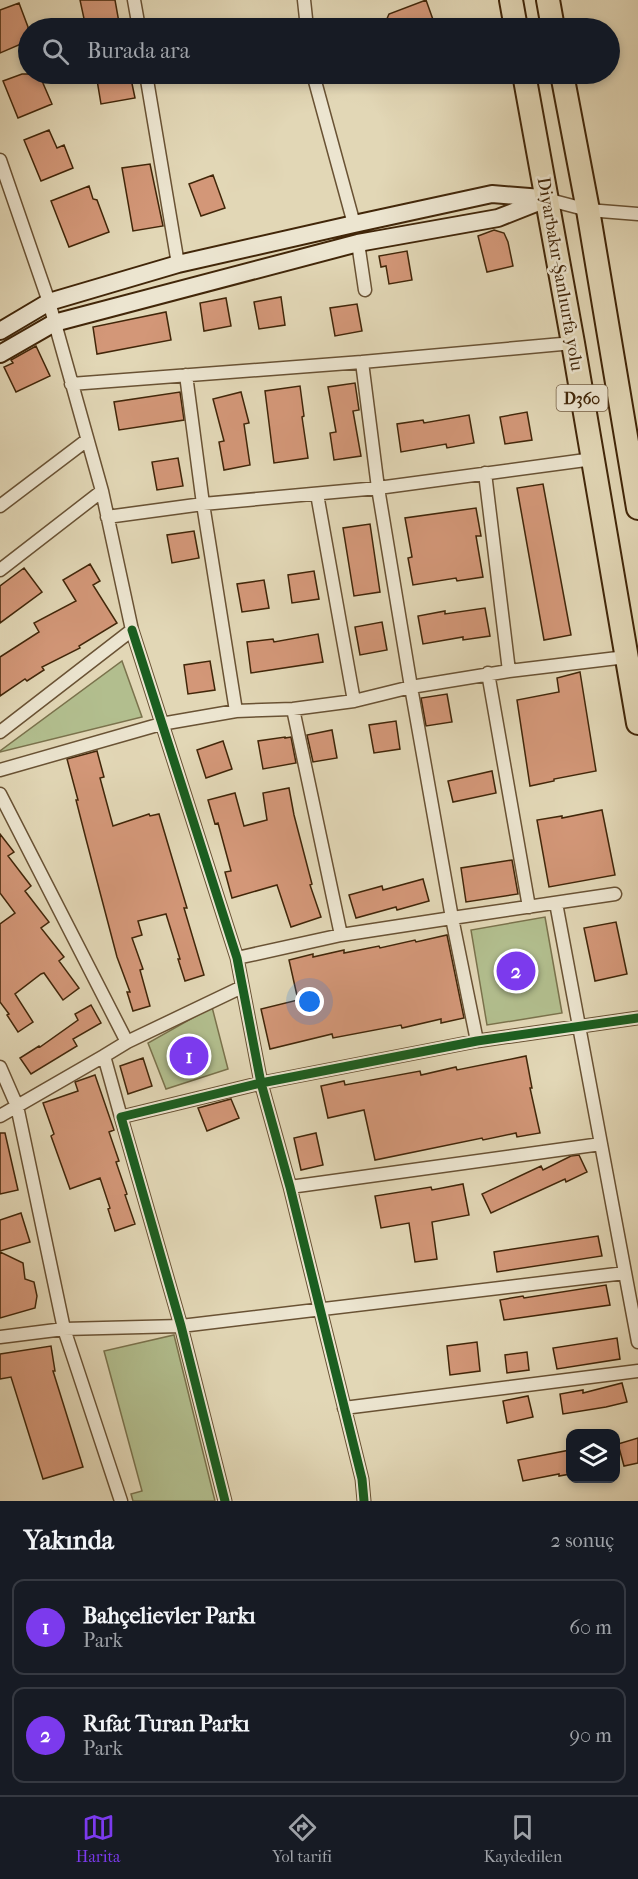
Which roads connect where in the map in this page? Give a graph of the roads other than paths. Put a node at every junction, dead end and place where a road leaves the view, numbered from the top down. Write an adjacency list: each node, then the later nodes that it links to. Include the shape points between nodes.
1 (134, 0): 5 (street)
2 (304, 0): 6 (street)
3 (511, 0): 7 (highway)
4 (548, 0): 8 (highway)
5 (137, 18)
6 (306, 18)
7 (514, 18)
8 (551, 18)
9 (148, 84): 19 (street)
10 (316, 84): 17 (street)
11 (526, 84): 14 (highway, Diyarbakır-Şanlıurfa yolu / D360)
12 (564, 84): 15 (highway, Diyarbakır-Şanlıurfa yolu / D360)
13 (0, 160): 21 (street)
14 (546, 199): 15 (street); 17 (street, via 492,195); 18 (street, via 498,218); 24 (highway, Diyarbakır-Şanlıurfa yolu / D360)
15 (588, 210): 16 (street); 37 (highway, Diyarbakır-Şanlıurfa yolu / D360)
16 (638, 214)
17 (354, 224): 19 (street)
18 (358, 243): 20 (street); 22 (street)
19 (178, 264): 21 (street)
20 (365, 290)
21 (49, 302): 22 (street); 23 (street)
22 (54, 323): 25 (street); 28 (street)
23 (0, 331)
24 (573, 344): 26 (street); 30 (highway, Diyarbakır-Şanlıurfa yolu / D360)
25 (0, 354)
26 (362, 362): 27 (street); 32 (street)
27 (186, 375): 28 (street); 35 (street)
28 (71, 384): 29 (street)
29 (87, 440): 33 (street); 36 (street)
30 (593, 459): 31 (street); 41 (highway, Diyarbakır-Şanlıurfa yolu / D360)
31 (485, 473): 32 (street); 42 (street)
32 (378, 488): 34 (street); 44 (street)
33 (102, 491): 38 (street); 39 (street)
34 (317, 494): 35 (street); 45 (street)
35 (203, 504): 38 (street); 47 (street)
36 (0, 506)
37 (638, 508)
38 (107, 517): 40 (street)
39 (0, 570)
40 (132, 630): 49 (street); 50 (street)
41 (626, 657): 42 (street); 48 (highway, Diyarbakır-Şanlıurfa yolu / D360)
42 (509, 670): 43 (street)
43 (488, 673): 44 (street); 55 (street)
44 (411, 687): 45 (street); 56 (street)
45 (354, 701): 46 (street)
46 (293, 709): 47 (street); 57 (street)
47 (236, 711): 49 (street)
48 (638, 723)
49 (161, 724): 51 (street); 58 (street)
50 (0, 732)
51 (0, 770)
52 (0, 794): 63 (street)
53 (615, 894): 54 (street)
54 (556, 903): 55 (street); 61 (street)
55 (529, 907): 56 (street)
56 (452, 918): 57 (street); 62 (street)
57 (341, 935): 58 (street)
58 (237, 958): 59 (street)
59 (242, 987): 63 (street); 66 (street)
60 (638, 1018): 61 (street)
61 (579, 1027): 62 (street); 70 (street)
62 (477, 1041): 66 (street)
63 (127, 1042): 64 (street)
64 (104, 1056): 67 (street); 69 (street)
65 (0, 1067): 67 (street)
66 (261, 1083): 69 (street); 71 (street)
67 (17, 1106): 68 (street); 75 (street)
68 (0, 1116)
69 (121, 1117): 74 (street)
70 (601, 1144): 71 (street); 72 (street)
71 (290, 1187): 73 (street)
72 (625, 1273): 73 (street); 77 (street)
73 (321, 1310): 74 (street); 79 (street)
74 (181, 1326): 75 (street); 81 (street)
75 (64, 1329): 76 (street); 80 (street)
76 (0, 1337)
77 (638, 1342)
78 (638, 1371): 79 (street)
79 (344, 1408): 82 (street)
80 (121, 1501)
81 (225, 1501)
82 (364, 1501)

